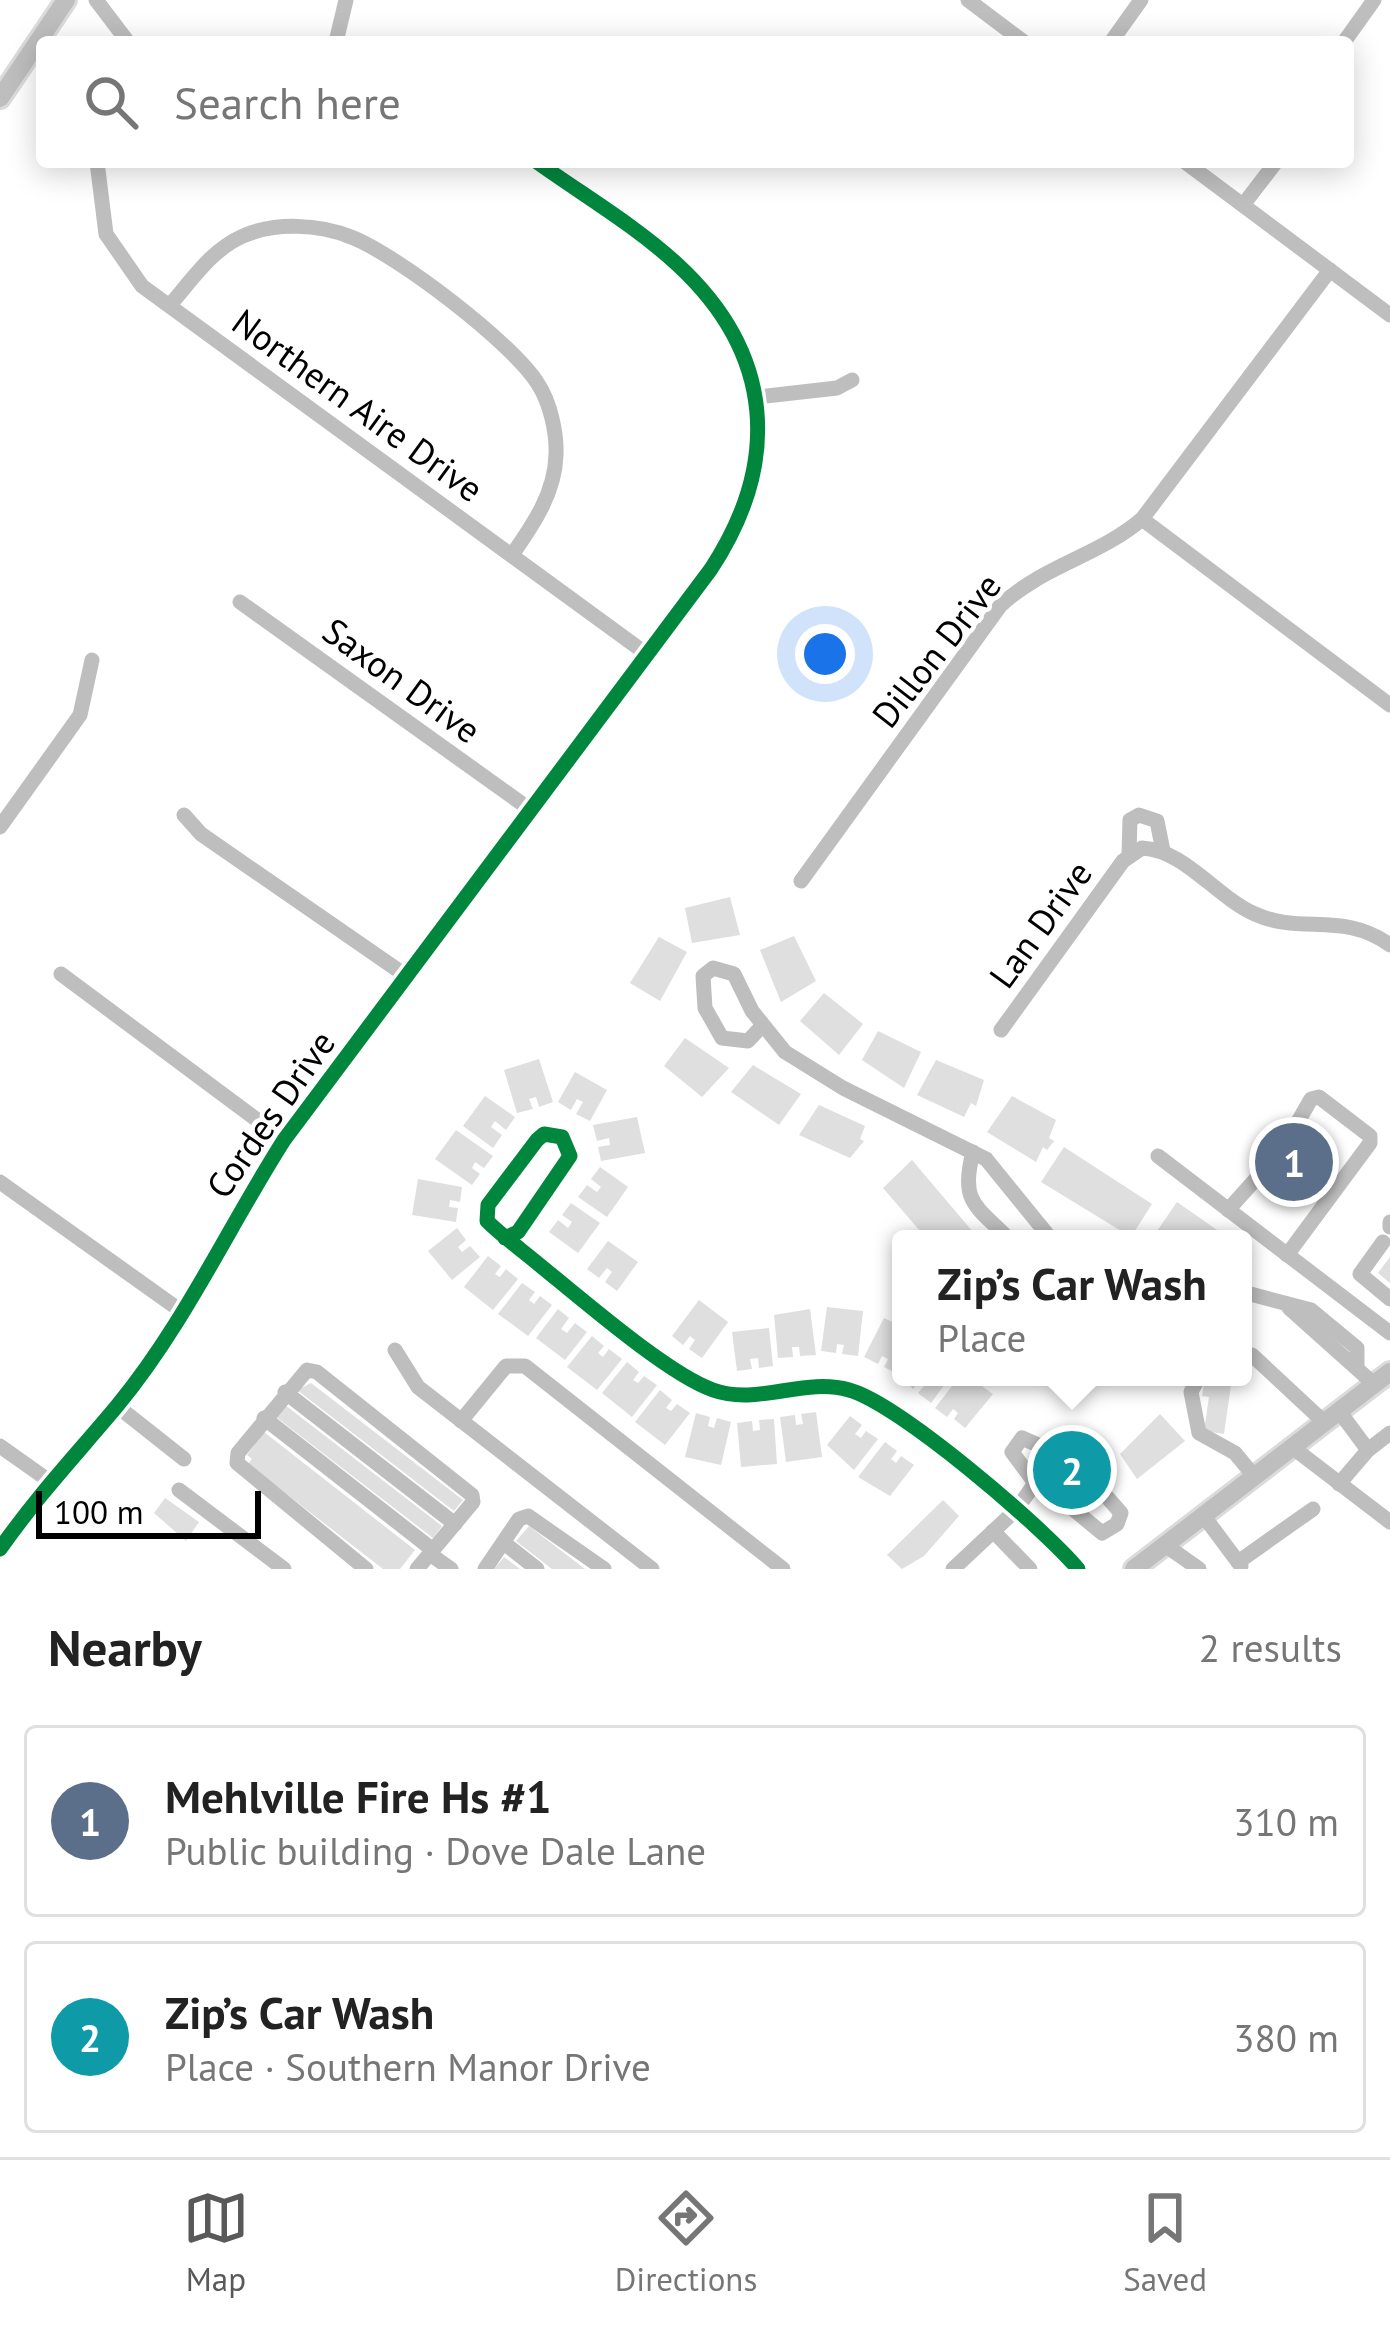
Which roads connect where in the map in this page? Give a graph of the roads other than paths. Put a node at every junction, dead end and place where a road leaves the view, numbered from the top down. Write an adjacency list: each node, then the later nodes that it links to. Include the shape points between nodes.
1 (66, 0): 7 (main road)
2 (96, 0): 8 (street)
3 (346, 0): 9 (street)
4 (968, 0): 10 (street)
5 (1141, 0): 11 (street)
6 (1374, 0): 12 (street)
7 (42, 36)
8 (123, 36)
9 (337, 36)
10 (1016, 36)
11 (1115, 36)
12 (1348, 36)
13 (36, 45): 14 (main road)
14 (0, 98)
15 (98, 168): 21 (street, Northern Aire Drive, via 106,234 126,271)
16 (545, 168): 24 (street, via 675,262 707,296)
17 (1193, 168): 19 (street)
18 (1271, 168): 19 (street)
19 (1243, 205): 20 (street)
20 (1330, 270): 22 (street); 25 (street, Dillon Drive)
21 (170, 305): 26 (street, Northern Aire Drive); 26 (street, via 214,254 277,228 320,227 389,258 506,346 542,388 555,466 542,509)
22 (1390, 315)
23 (852, 380): 24 (street)
24 (758, 397): 28 (street, Cordes Drive, via 747,506)
25 (1142, 519): 30 (street); 36 (street, Dillon Drive, via 1116,541 1030,580 1000,606)
26 (512, 555): 28 (street, Northern Aire Drive)
27 (240, 602): 31 (street, Saxon Drive)
28 (648, 655): 31 (street, Cordes Drive)
29 (92, 660): 33 (street, via 80,715)
30 (1390, 705)
31 (529, 808): 39 (street, Cordes Drive)
32 (184, 815): 39 (street, via 200,834)
33 (0, 827)
34 (1163, 851): 35 (street, Lan Drive); 35 (street, Lan Drive, via 1157,821 1139,815 1130,820); 37 (street, Lan Drive, via 1271,921 1364,926)
35 (1130, 854): 41 (street, Lan Drive)
36 (801, 880)
37 (1390, 945)
38 (61, 974): 43 (street)
39 (405, 975): 43 (street, Cordes Drive)
40 (763, 1026): 40 (street, via 734,974 713,968 703,976 705,1008 722,1038 748,1041); 44 (street, via 811,1071)
41 (1000, 1030)
42 (1295, 1127): 53 (street, via 1319,1097 1370,1143)
43 (284, 1140): 56 (street, Cordes Drive)
44 (973, 1152): 49 (street, via 968,1198); 50 (street)
45 (1159, 1156): 48 (street)
46 (1257, 1177): 48 (street)
47 (0, 1182): 56 (street)
48 (1228, 1210): 53 (street)
49 (1001, 1230)
50 (1044, 1230)
51 (1387, 1230): 55 (street, via 1360,1274)
52 (506, 1238): 52 (street, via 487,1221 488,1204 537,1140 562,1137 570,1156); 79 (street, via 696,1384 734,1396 849,1390 874,1400)
53 (1287, 1255): 57 (street)
54 (1252, 1295): 60 (street, via 1311,1310 1357,1348 1357,1365)
55 (1390, 1299)
56 (181, 1311): 63 (street, Cordes Drive)
57 (1390, 1333)
58 (395, 1350): 66 (street, via 418,1387)
59 (1252, 1354): 64 (street)
60 (1382, 1378): 64 (main road)
61 (1194, 1386): 73 (street, via 1199,1433 1235,1453)
62 (285, 1392): 65 (street); 83 (street); 83 (street, via 298,1375 317,1372 469,1490 472,1502)
63 (117, 1406): 72 (street); 74 (street, Cordes Drive)
64 (1332, 1417): 69 (main road); 71 (street)
65 (264, 1418): 88 (street); 91 (street, via 238,1453 241,1470)
66 (461, 1420): 97 (street); 98 (street, via 506,1366 525,1366)
67 (1390, 1433): 71 (street)
68 (0, 1447): 74 (street)
69 (1292, 1447): 73 (main road); 76 (street)
70 (1045, 1448): 75 (street, via 1022,1438 1012,1452)
71 (1368, 1450): 76 (street)
72 (184, 1459)
73 (1254, 1476): 81 (main road)
74 (48, 1480): 87 (street, Cordes Drive)
75 (1035, 1483): 78 (street, via 1102,1533 1121,1513); 79 (street)
76 (1339, 1484): 82 (street)
77 (179, 1490): 90 (street)
78 (1107, 1497)
79 (1016, 1509): 84 (street); 101 (street)
80 (1313, 1509): 89 (street)
81 (1203, 1515): 86 (main road); 89 (street)
82 (1390, 1522)
83 (455, 1523): 88 (street)
84 (993, 1531): 99 (street); 100 (street)
85 (504, 1543): 94 (street); 95 (street); 96 (street, via 529,1516)
86 (1165, 1545): 102 (main road); 103 (street)
87 (0, 1549)
88 (432, 1552): 92 (street); 93 (street)
89 (1240, 1566)
90 (284, 1569)
91 (366, 1569)
92 (417, 1569)
93 (451, 1569)
94 (485, 1569)
95 (537, 1569)
96 (604, 1569)
97 (652, 1569)
98 (783, 1569)
99 (953, 1569)
100 (1030, 1569)
101 (1078, 1569)
102 (1134, 1569)
103 (1199, 1569)

